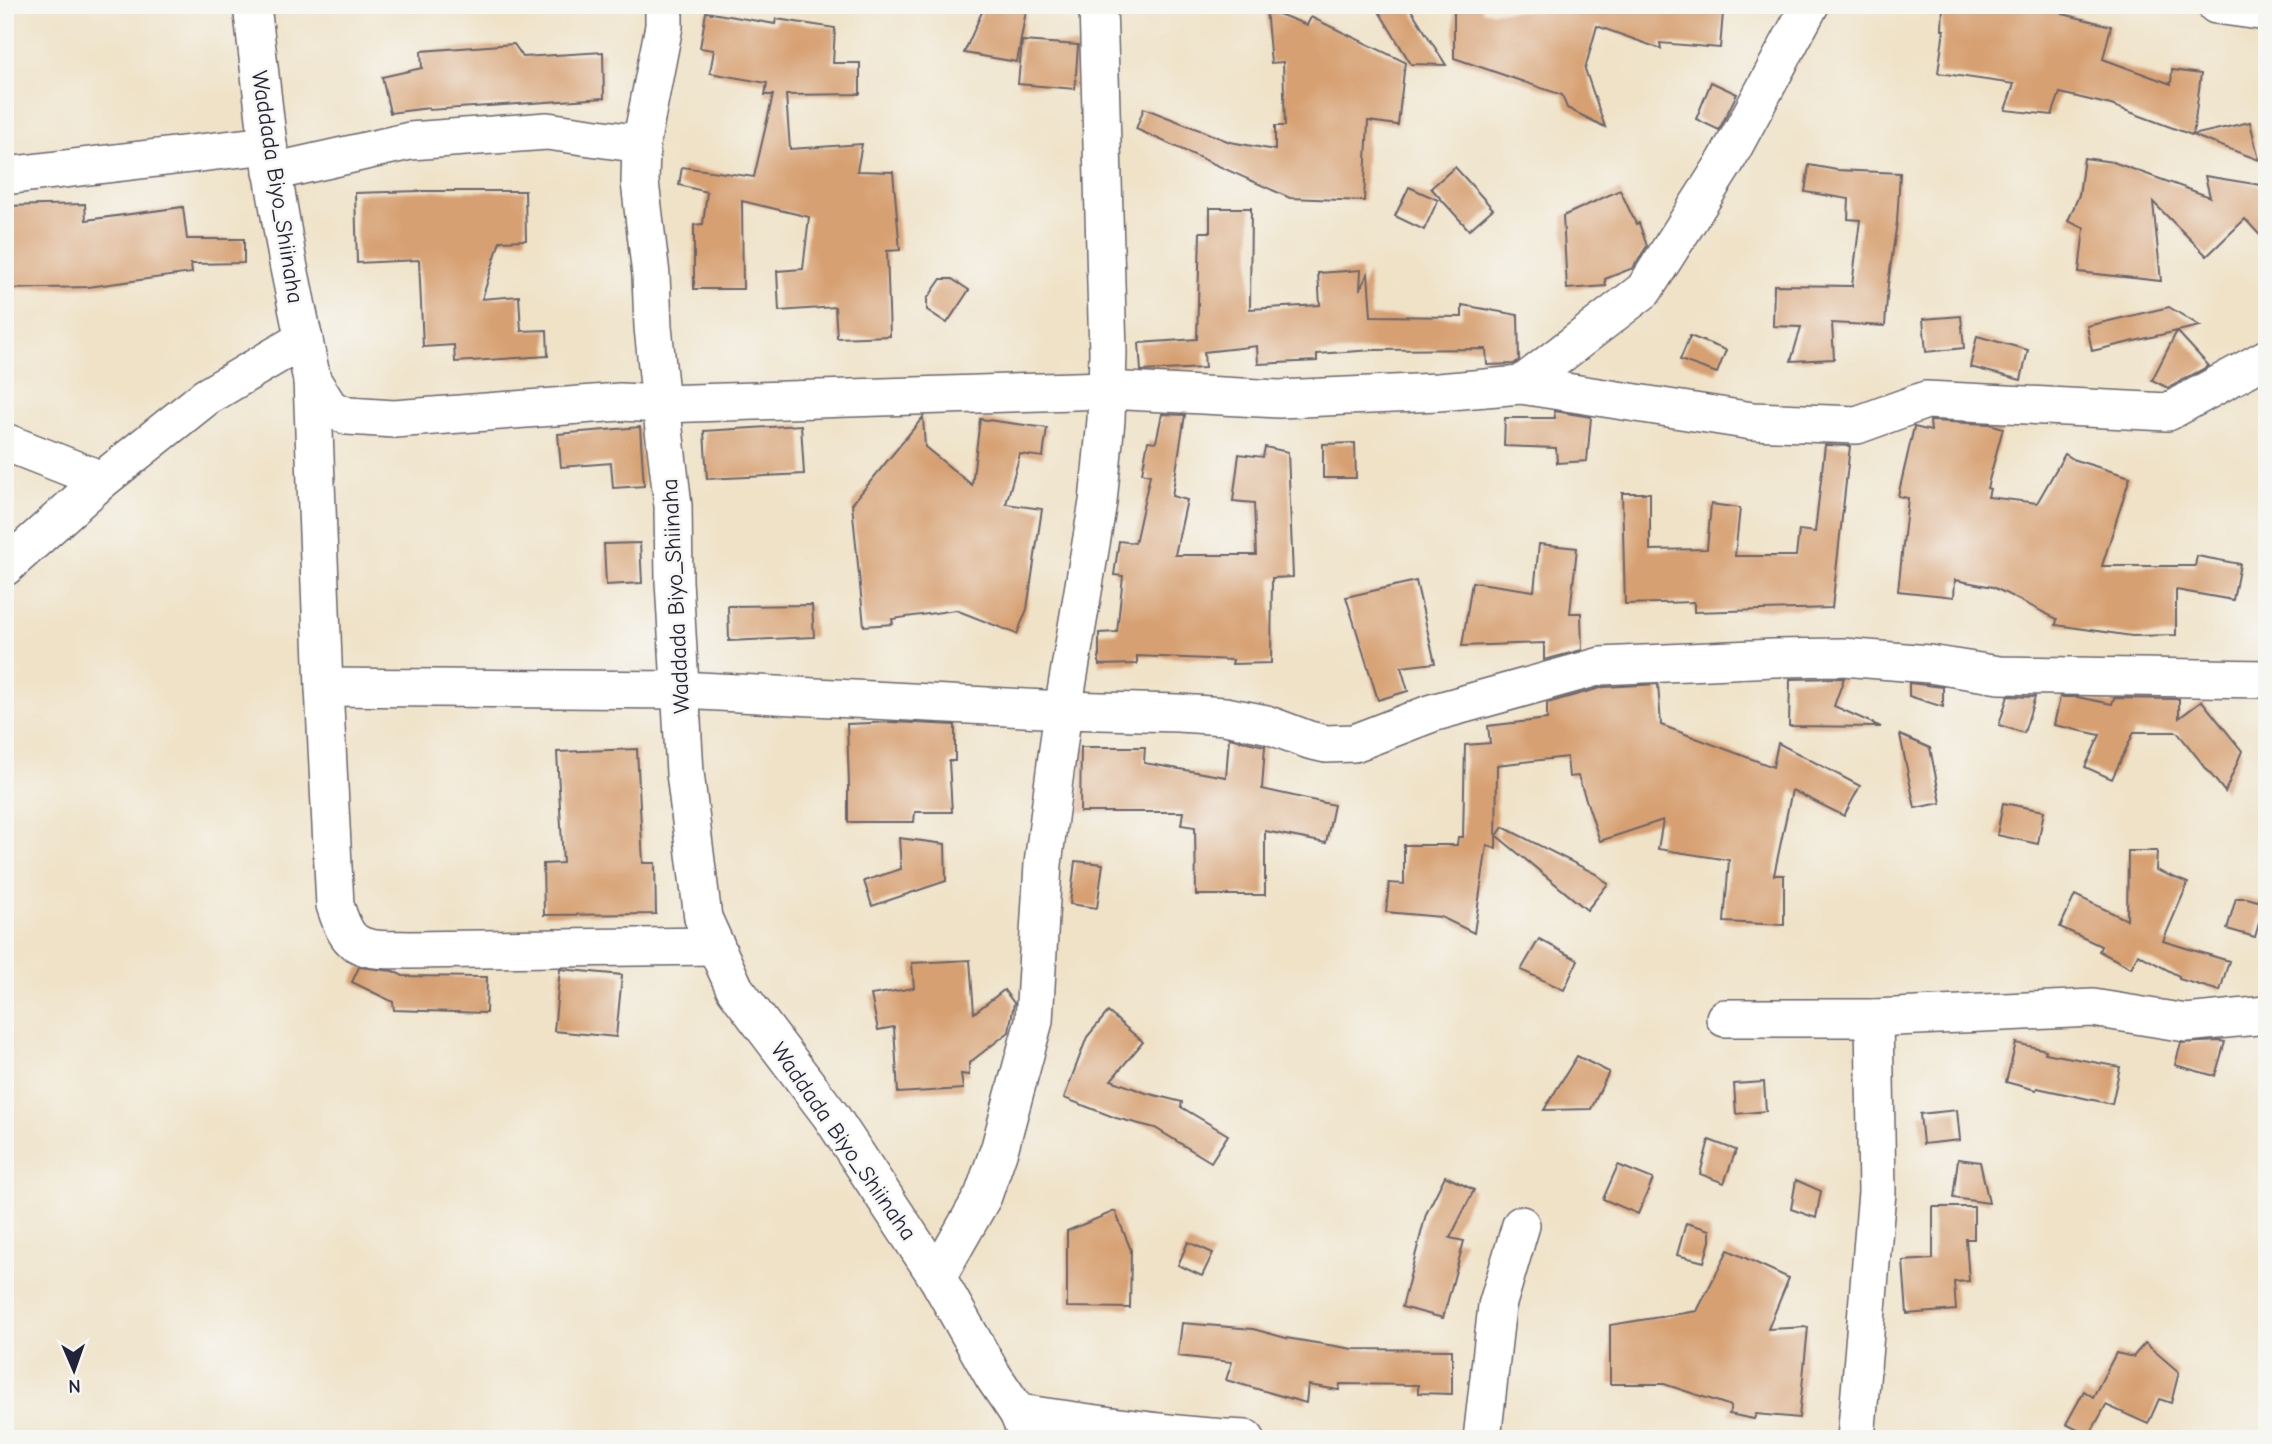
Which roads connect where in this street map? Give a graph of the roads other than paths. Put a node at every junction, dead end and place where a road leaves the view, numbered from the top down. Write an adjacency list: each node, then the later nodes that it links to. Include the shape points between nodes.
1 (252, 5): 8 (street, Waddada Biyo_Shiinaha)
2 (664, 5): 7 (street)
3 (1098, 5): 14 (street)
4 (1810, 5): 13 (street, via 1726,161 1644,290)
5 (2216, 5): 6 (street)
6 (2267, 12)
7 (641, 144): 8 (street, via 547,131); 15 (street, via 640,182)
8 (270, 158): 9 (street); 10 (street, Waddada Biyo_Shiinaha)
9 (5, 176)
10 (304, 339): 12 (street, Waddada Biyo_Shiinaha); 17 (street, via 206,397)
11 (2267, 358): 13 (street, via 2168,412 1927,400 1857,425 1752,421)
12 (312, 380): 15 (street, Waddada Biyo_Shiinaha, via 330,408 348,416 394,419 620,402); 20 (street)
13 (1521, 385): 14 (street, via 1279,399)
14 (1107, 390): 15 (street); 22 (street, via 1098,502)
15 (662, 404): 21 (street, Waddada Biyo_Shiinaha, via 673,506)
16 (5, 442): 17 (street)
17 (102, 480): 18 (street)
18 (5, 567)
19 (2267, 679): 22 (street, via 1999,675 1843,657 1601,666 1432,713 1354,743 1326,744 1226,716)
20 (324, 687): 21 (street); 23 (street, via 334,905 347,934 360,945 410,950)
21 (680, 690): 22 (street); 23 (street, Waddada Biyo_Shiinaha, via 703,918)
22 (1063, 710): 28 (street, via 1044,864 1034,1021 982,1196)
23 (716, 946): 28 (street, Waddada Biyo_Shiinaha, via 735,989 831,1116)
24 (2267, 1015): 26 (street, via 2186,1023 2093,1008)
25 (1726, 1018): 26 (street)
26 (1874, 1018): 32 (street, via 1877,1192)
27 (1521, 1226): 31 (street, via 1497,1306)
28 (937, 1277): 29 (street, Waddada Biyo_Shiinaha)
29 (1024, 1426): 30 (street)
30 (1246, 1439)
31 (1482, 1439)
32 (1856, 1439)

